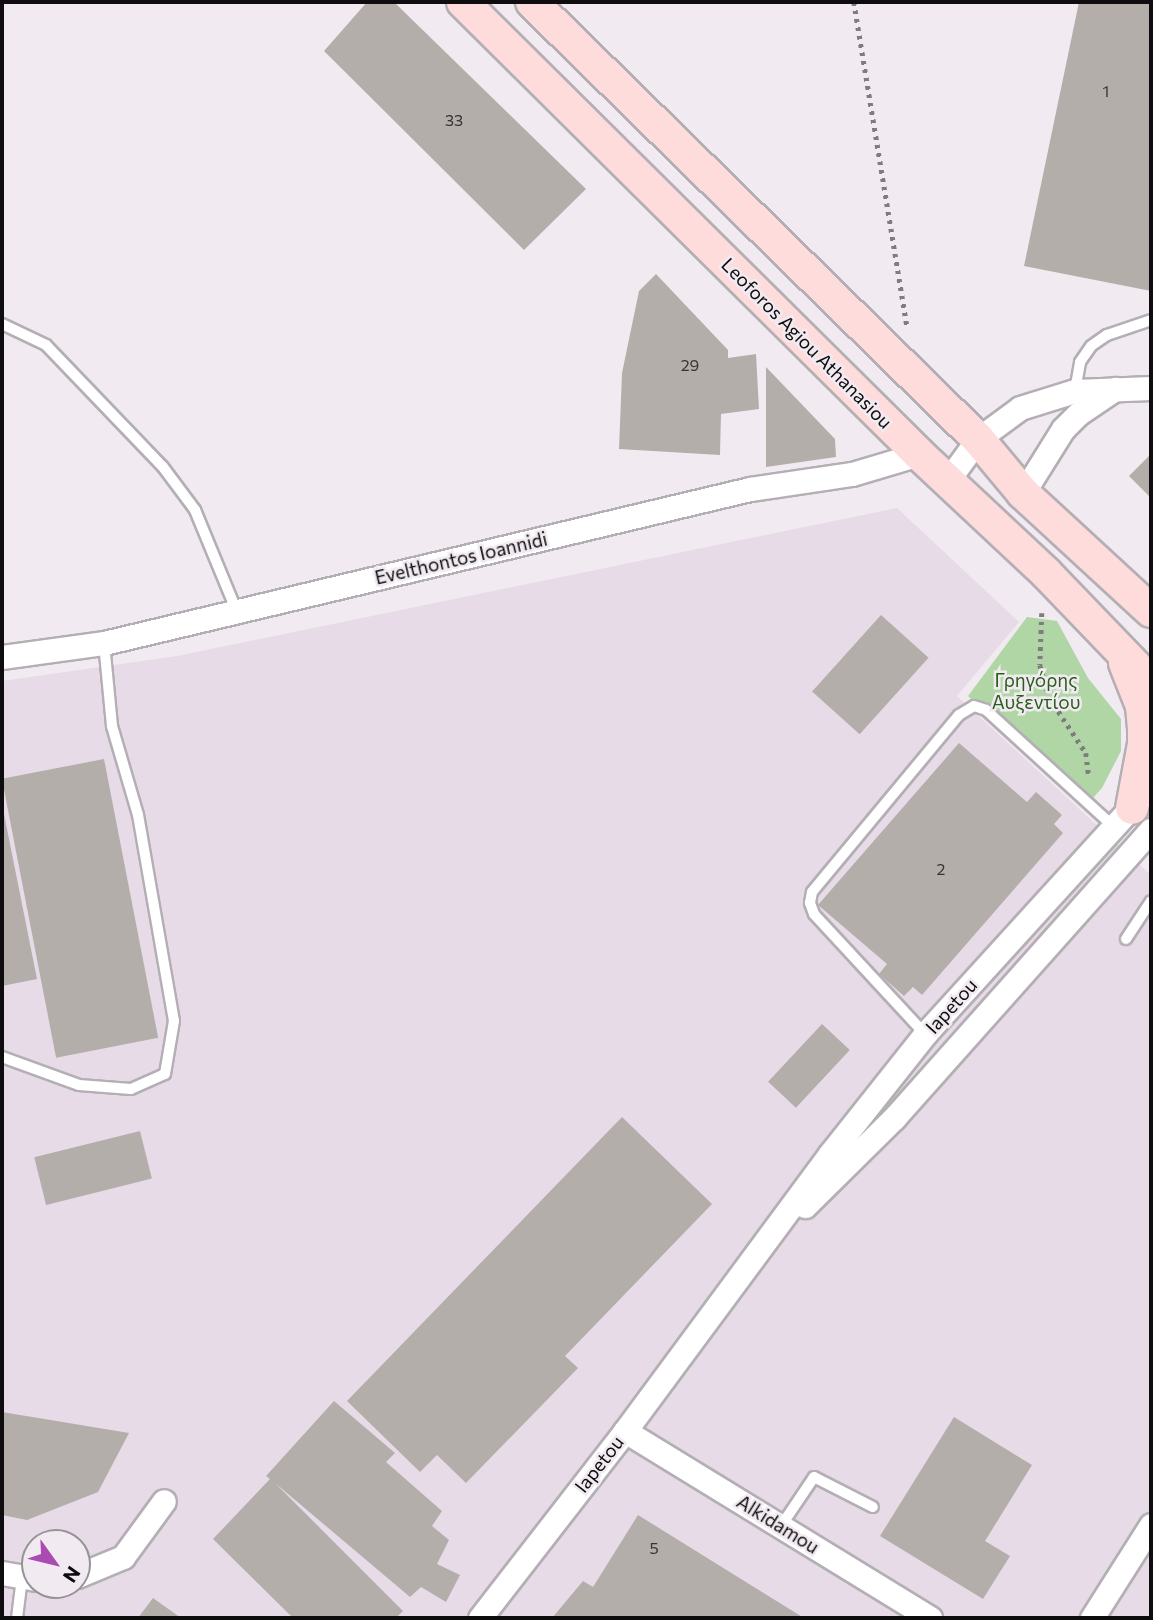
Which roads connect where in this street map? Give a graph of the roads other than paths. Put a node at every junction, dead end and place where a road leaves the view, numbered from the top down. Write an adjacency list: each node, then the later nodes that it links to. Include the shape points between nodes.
1 (463, 2): 9 (main road, Leoforos Agiou Athanasiou)
2 (532, 2): 8 (main road)
3 (1151, 320): 7 (lane, via 1107,335 1091,346 1080,362)
4 (2, 324): 13 (lane, via 46,345 163,467 195,510)
5 (1151, 388): 6 (street)
6 (1115, 389): 7 (street); 11 (street, via 1063,429)
7 (1075, 391): 8 (street, via 1020,408)
8 (978, 439): 10 (street); 11 (main road)
9 (919, 454): 10 (main road, Leoforos Agiou Athanasiou); 13 (street, Evelthontos Ioannidi, via 852,474 750,489)
10 (948, 480): 15 (main road, Leoforos Agiou Athanasiou)
11 (1023, 493): 12 (main road)
12 (1151, 611)
13 (237, 612): 14 (street, Evelthontos Ioannidi)
14 (104, 643): 16 (street, Evelthontos Ioannidi); 22 (lane, via 112,726 138,815 174,1021 165,1074 131,1089 79,1085)
15 (1120, 651): 17 (main road, Leoforos Agiou Athanasiou); 18 (main road, via 1142,706 1144,744)
16 (2, 657)
17 (1151, 682)
18 (1137, 812): 21 (street, Iapetou); 21 (lane, via 986,710 974,706 959,715 812,892 810,903 814,914); 23 (street, Iapetou, via 894,1118)
19 (1151, 901): 20 (lane)
20 (1126, 939)
21 (925, 1034): 23 (street, Iapetou)
22 (2, 1057)
23 (767, 1241): 24 (street, Iapetou)
24 (625, 1431): 28 (street, Alkidamou); 32 (street, Iapetou)
25 (164, 1501): 29 (street, via 123,1557)
26 (873, 1507): 28 (lane, via 814,1478)
27 (1151, 1525): 34 (street)
28 (781, 1526): 33 (street, Alkidamou)
29 (91, 1570)
30 (20, 1577): 31 (lane)
31 (17, 1618)
32 (481, 1618)
33 (930, 1618)
34 (1092, 1618)

